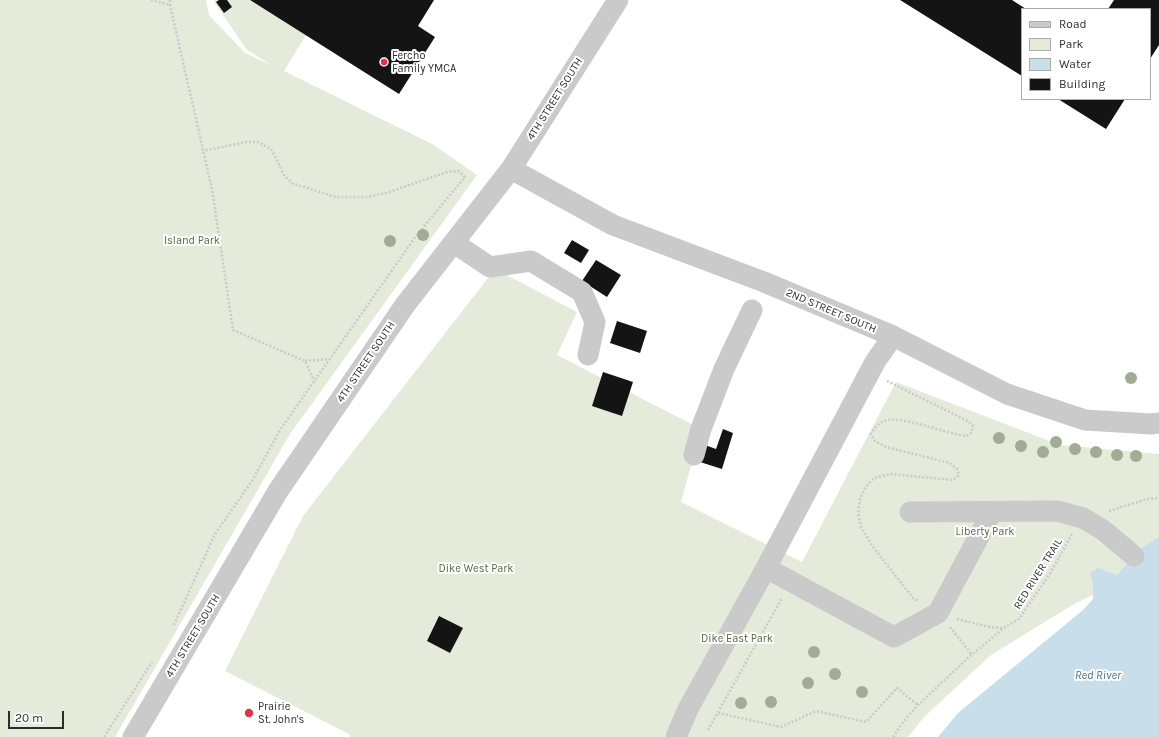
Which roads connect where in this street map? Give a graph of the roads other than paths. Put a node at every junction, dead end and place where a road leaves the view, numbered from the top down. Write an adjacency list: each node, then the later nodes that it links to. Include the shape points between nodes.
1 (618, 0): 2 (street, 4TH STREET SOUTH)
2 (511, 169): 3 (street, 4TH STREET SOUTH); 5 (street, 2ND STREET SOUTH, via 613,225 764,282)
3 (454, 243): 6 (street, via 490,267 531,261 582,292 595,322); 13 (street, 4TH STREET SOUTH, via 405,305 278,491)
4 (752, 310): 8 (street, via 724,369)
5 (893, 336): 7 (street, 2ND STREET SOUTH, via 1006,394 1085,420); 12 (street, via 870,372)
6 (588, 355)
7 (1159, 423)
8 (694, 455)
9 (910, 512): 10 (street)
10 (992, 512): 11 (street, via 1057,511 1084,518); 12 (street, via 938,612 894,637)
11 (1134, 556)
12 (766, 568): 14 (street, via 688,709)
13 (133, 737)
14 (676, 737)

